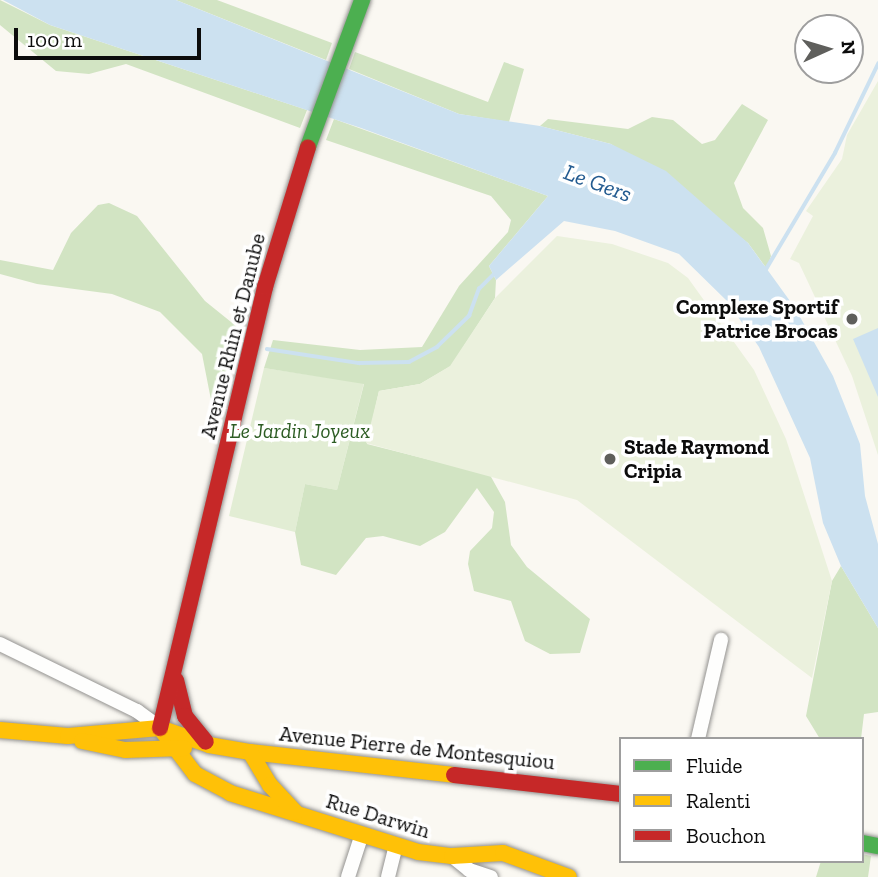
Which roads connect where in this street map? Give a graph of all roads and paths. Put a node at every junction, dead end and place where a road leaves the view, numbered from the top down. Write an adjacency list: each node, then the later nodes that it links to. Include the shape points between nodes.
1 (362, 0): 4 (street, Avenue Rhin et Danube, via 311,137 247,356)
2 (721, 640): 9 (street)
3 (0, 644): 5 (street)
4 (173, 683): 5 (street, via 159,703); 8 (street, Avenue Rhin et Danube); 10 (street, via 185,716)
5 (136, 711): 8 (street)
6 (0, 730): 7 (street)
7 (68, 736): 8 (street); 8 (street, via 125,750)
8 (169, 737): 10 (street, Avenue Pierre de Montesquiou); 13 (street, Rue Darwin, via 195,774 212,786)
9 (698, 737)
10 (209, 745): 11 (street, Avenue Pierre de Montesquiou)
11 (250, 752): 12 (street, Avenue Pierre de Montesquiou); 13 (street, Rue Darwin, via 270,785)
12 (619, 793)
13 (296, 813): 14 (street, Rue Darwin)
14 (362, 834): 15 (street, Rue Darwin); 17 (street)
15 (396, 845): 16 (street, Rue Darwin); 18 (street)
16 (452, 856): 19 (street, via 469,870); 20 (street, Rue Darwin, via 490,851)
17 (348, 877)
18 (388, 877)
19 (491, 877)
20 (569, 877)

